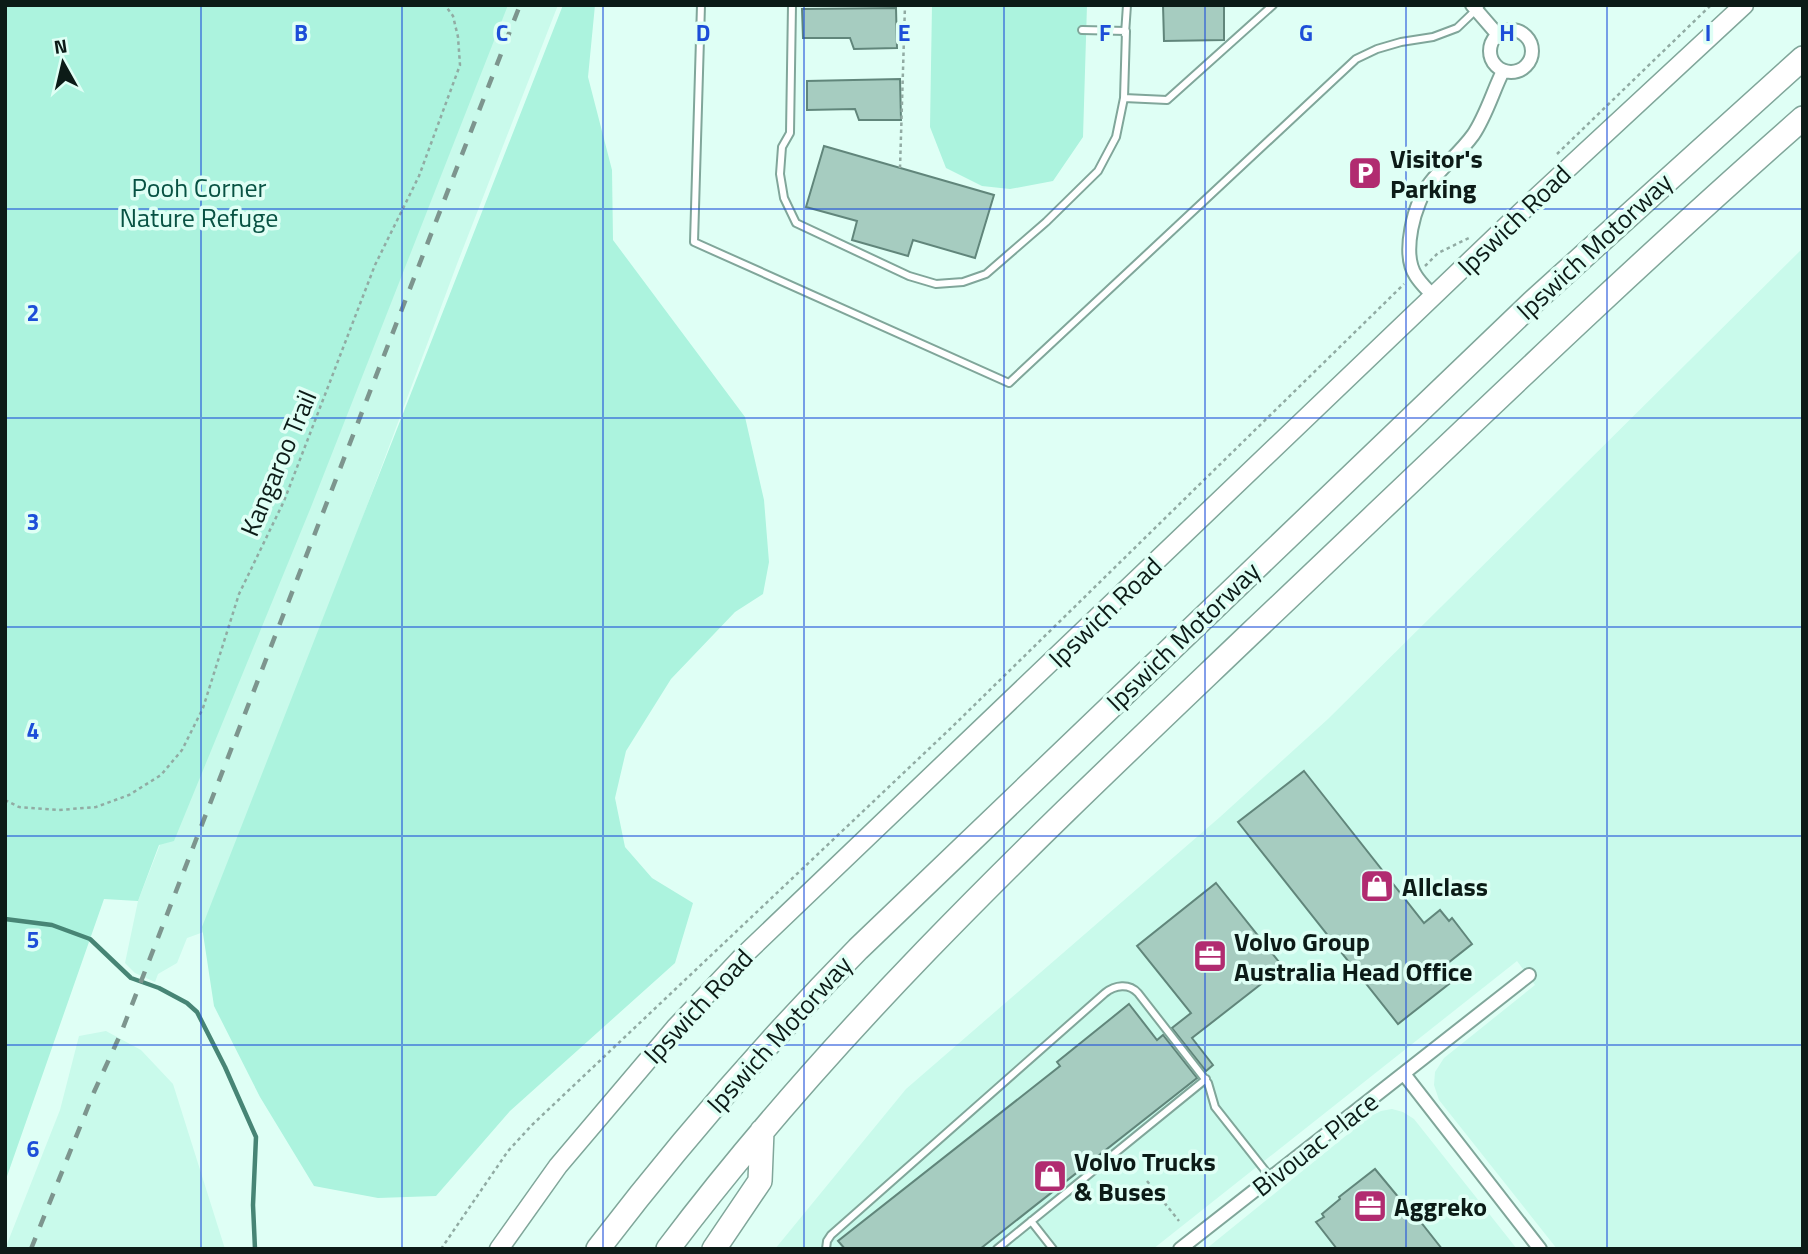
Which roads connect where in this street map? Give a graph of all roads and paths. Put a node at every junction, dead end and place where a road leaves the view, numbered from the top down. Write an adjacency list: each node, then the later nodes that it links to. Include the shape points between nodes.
1 (445, 5): 23 (path, Kangaroo Trail, via 453,16 460,65 419,176 375,265 284,501 239,594 203,708 182,750 161,775 96,807 19,807)
2 (701, 5): 9 (lane, via 694,242 1009,383 1356,59 1457,28)
3 (792, 5): 15 (lane, via 790,133 782,147 780,174 784,198 796,223 936,284 986,274 1098,171 1116,136)
4 (905, 5): 18 (path)
5 (1126, 5): 11 (lane)
6 (1273, 5): 15 (lane, via 1167,100)
7 (1711, 5): 17 (path)
8 (1744, 5): 22 (street, Ipswich Road)
9 (1476, 7): 12 (street)
10 (1082, 30): 11 (lane)
11 (1125, 34): 15 (lane)
12 (1498, 35): 14 (street, via 1490,53); 14 (street, via 1520,32 1532,48 1526,66 1512,73)
13 (1803, 58): 35 (highway, Ipswich Motorway, via 1533,302 858,949 722,1095)
14 (1503, 71): 22 (street, via 1475,132 1429,184 1412,223 1415,275)
15 (1124, 97)
16 (1803, 118): 27 (highway, Ipswich Motorway, via 1612,290 963,910)
17 (1551, 160)
18 (900, 168)
19 (1471, 237): 20 (path)
20 (1434, 257)
21 (1397, 291): 33 (path, via 980,700 532,1125 508,1150)
22 (1434, 297): 34 (street, Ipswich Road, via 743,956 558,1166)
23 (5, 800)
24 (1529, 975): 25 (street, Bivouac Place)
25 (1404, 1074): 28 (street, Bivouac Place); 42 (street)
26 (1206, 1079): 28 (lane, via 1215,1107); 30 (lane); 38 (lane, via 1135,989 1111,988 831,1235)
27 (762, 1131): 36 (highway, Ipswich Motorway); 37 (highway, via 760,1181)
28 (1271, 1178): 32 (street, Bivouac Place)
29 (1147, 1181): 31 (path)
30 (1031, 1221): 39 (lane); 40 (lane)
31 (1179, 1221)
32 (1191, 1244): 41 (street, Bivouac Place)
33 (442, 1249)
34 (499, 1249)
35 (598, 1249)
36 (668, 1249)
37 (714, 1249)
38 (826, 1249)
39 (997, 1249)
40 (1053, 1249)
41 (1180, 1249)
42 (1540, 1249)

